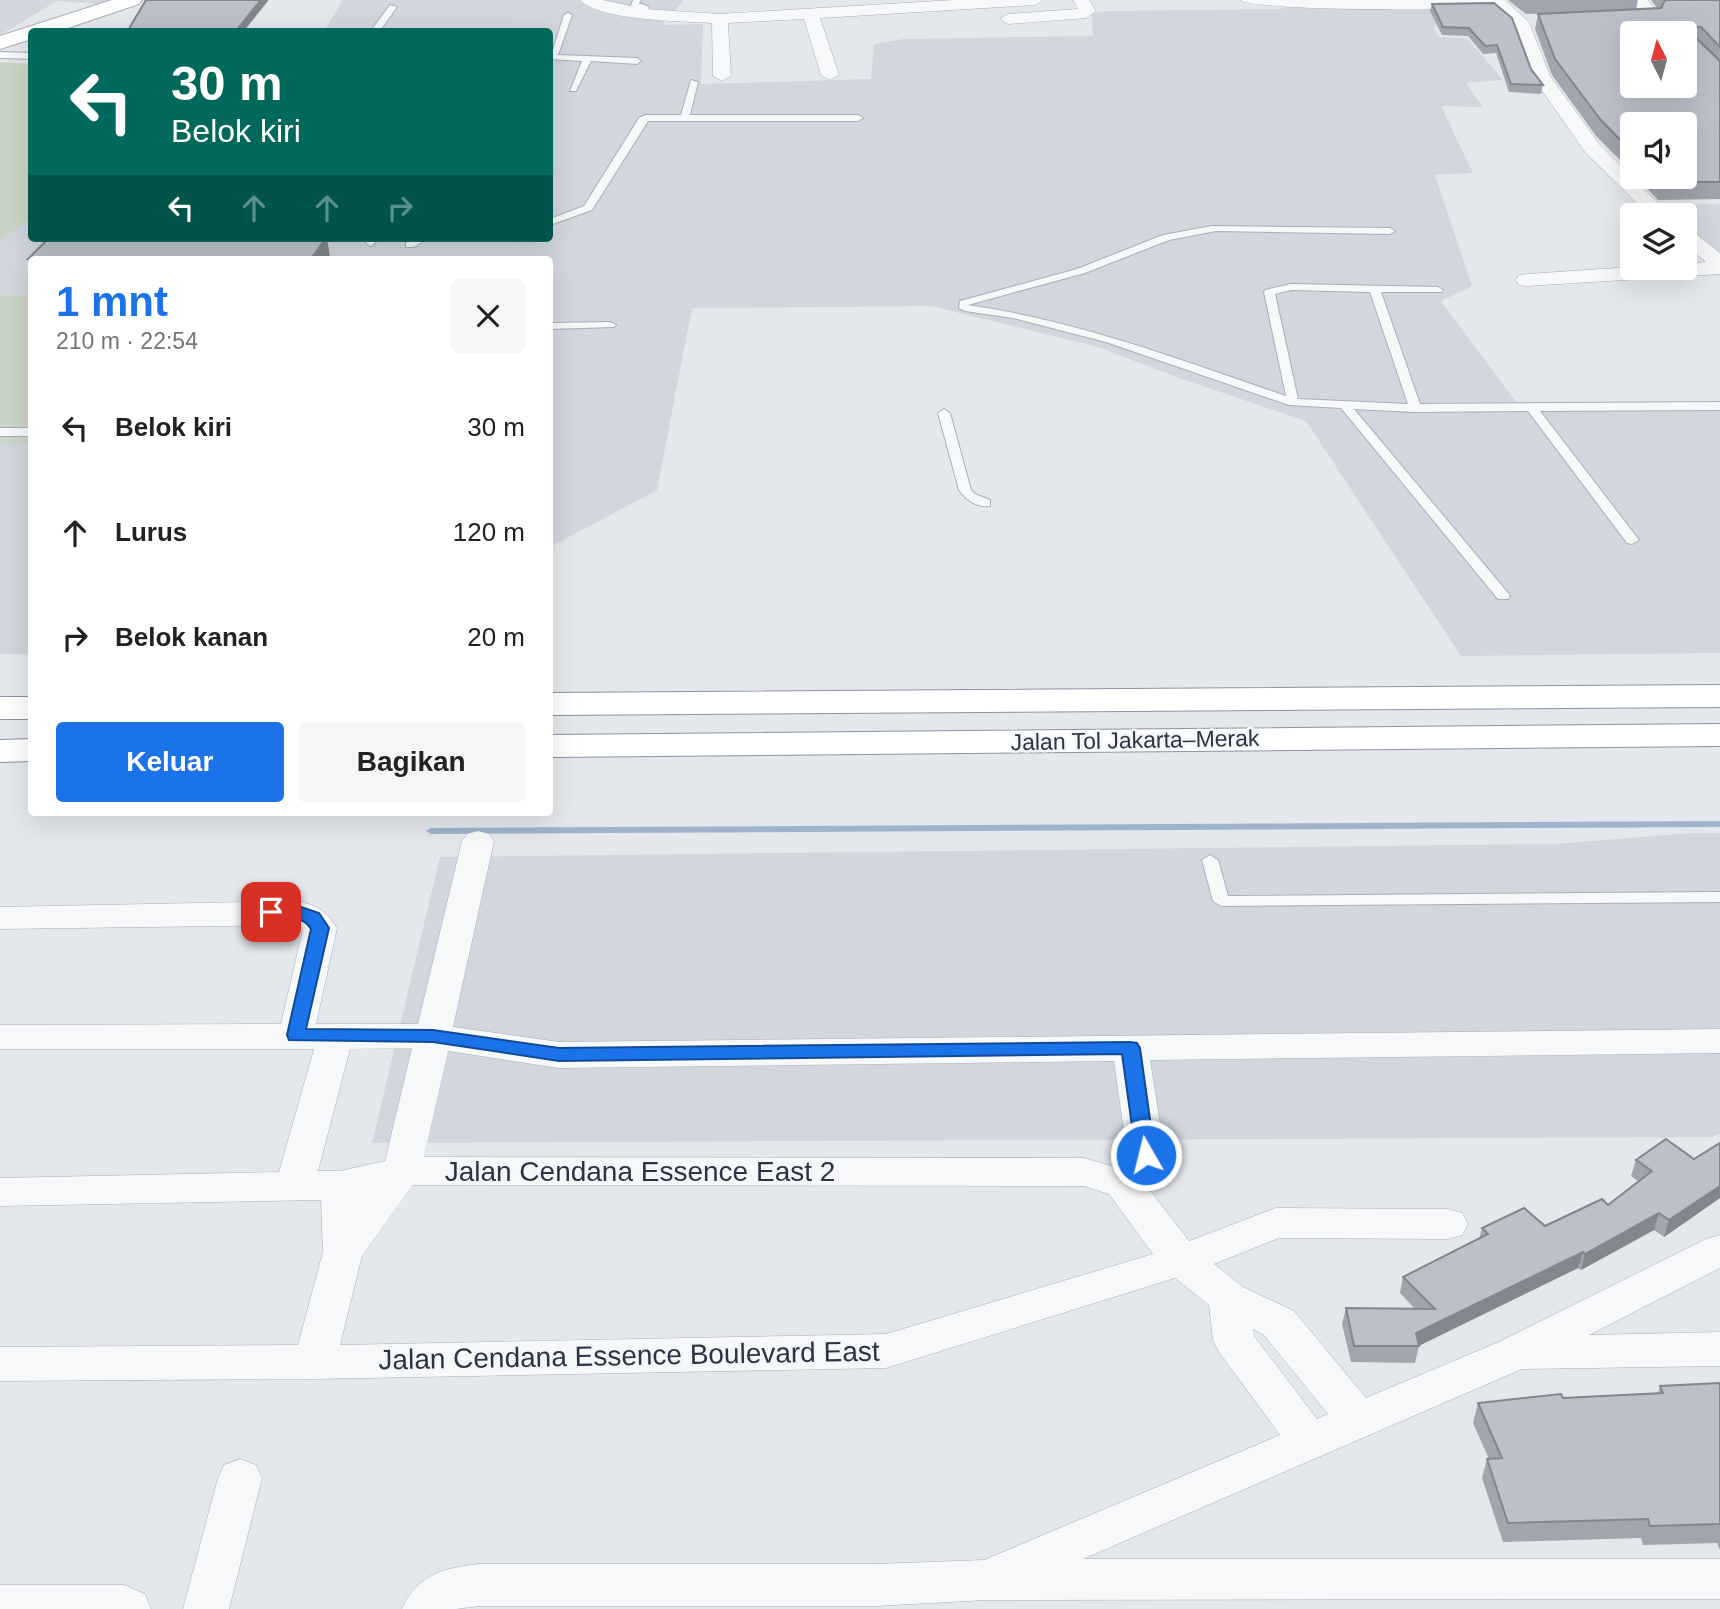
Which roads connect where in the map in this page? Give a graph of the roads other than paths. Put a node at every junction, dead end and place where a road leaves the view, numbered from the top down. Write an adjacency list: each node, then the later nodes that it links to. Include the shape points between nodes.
1 (132, 0): 18 (main road)
2 (588, 0): 11 (street, via 610,8)
3 (1035, 0): 9 (street)
4 (1081, 0): 15 (street, via 1086,13)
5 (1248, 0): 7 (street)
6 (1640, 0): 16 (street, via 1652,17)
7 (1310, 2): 8 (street)
8 (1497, 2): 34 (street, via 1527,22 1541,76 1585,138)
9 (941, 6): 12 (street); 17 (street, via 949,19)
10 (393, 7): 19 (lane)
11 (640, 7): 14 (street)
12 (811, 15): 14 (street); 28 (street)
13 (568, 16): 22 (lane)
14 (720, 19): 29 (street)
15 (992, 20)
16 (1602, 20)
17 (959, 22)
18 (45, 28)
19 (377, 28)
20 (28, 34): 21 (main road)
21 (0, 43)
22 (553, 52)
23 (0, 55): 24 (lane)
24 (28, 55)
25 (553, 57): 26 (lane)
26 (588, 58): 27 (lane); 31 (lane)
27 (638, 61)
28 (830, 75)
29 (722, 76)
30 (694, 82): 32 (lane)
31 (573, 89)
32 (685, 117): 33 (lane); 35 (lane, via 642,120 588,208)
33 (858, 118)
34 (1648, 203)
35 (553, 221)
36 (1391, 231): 47 (lane, via 1216,229 1167,237 1081,271 965,305 1110,340)
37 (416, 242): 38 (lane)
38 (411, 245)
39 (1697, 245): 40 (street)
40 (1720, 263)
41 (1720, 268): 42 (street)
42 (1527, 280)
43 (1375, 290): 44 (lane); 47 (lane, via 1291,287 1269,292); 51 (lane)
44 (1438, 290)
45 (610, 325): 46 (lane)
46 (553, 326)
47 (1293, 402): 48 (lane)
48 (1344, 404): 51 (lane); 57 (lane)
49 (1720, 406): 50 (lane)
50 (1531, 407): 51 (lane); 56 (lane)
51 (1415, 408)
52 (944, 413): 55 (lane, via 965,490)
53 (0, 432): 54 (lane)
54 (28, 432)
55 (985, 503)
56 (1632, 540)
57 (1503, 596)
58 (1720, 696): 59 (main road, Jalan Tol Jakarta–Merak)
59 (553, 704)
60 (0, 708): 61 (main road)
61 (28, 708)
62 (1720, 735): 63 (main road, Jalan Tol Jakarta–Merak)
63 (553, 746)
64 (28, 750): 65 (main road)
65 (0, 751)
66 (478, 841): 72 (street)
67 (1210, 860): 68 (lane, via 1221,901)
68 (1720, 897)
69 (0, 918): 70 (street, via 298,912 313,917 320,928)
70 (296, 1035): 71 (street); 73 (street)
71 (336, 1035): 72 (street); 79 (street)
72 (433, 1036): 75 (street, via 559,1055); 76 (street)
73 (0, 1037)
74 (1720, 1041): 75 (street)
75 (1130, 1048): 77 (street, via 1146,1155)
76 (402, 1171): 77 (street, Jalan Cendana Essence East 2, via 1084,1172); 78 (street, Jalan Cendana Essence East 2); 83 (street)
77 (1123, 1184): 84 (street)
78 (340, 1185): 79 (street, Jalan Cendana Essence East 2); 83 (street)
79 (295, 1187): 80 (street, Jalan Cendana Essence East 2)
80 (0, 1192)
81 (1448, 1224): 84 (street, Jalan Cendana Essence Boulevard East, via 1276,1223)
82 (1720, 1250): 87 (street)
83 (343, 1252): 88 (street)
84 (1181, 1261): 85 (street); 88 (street, Jalan Cendana Essence Boulevard East, via 886,1352)
85 (1229, 1298): 90 (street, via 1279,1323); 91 (street, via 1234,1340)
86 (1720, 1349): 87 (street)
87 (1516, 1353): 90 (street)
88 (314, 1362): 89 (street, Jalan Cendana Essence Boulevard East)
89 (0, 1364)
90 (1358, 1420): 91 (street)
91 (1309, 1441): 94 (street)
92 (240, 1478): 97 (street)
93 (1720, 1579): 94 (street)
94 (987, 1580): 98 (street, via 876,1585 479,1584 450,1588)
95 (0, 1606): 96 (street)
96 (128, 1609)
97 (206, 1609)
98 (425, 1609)

